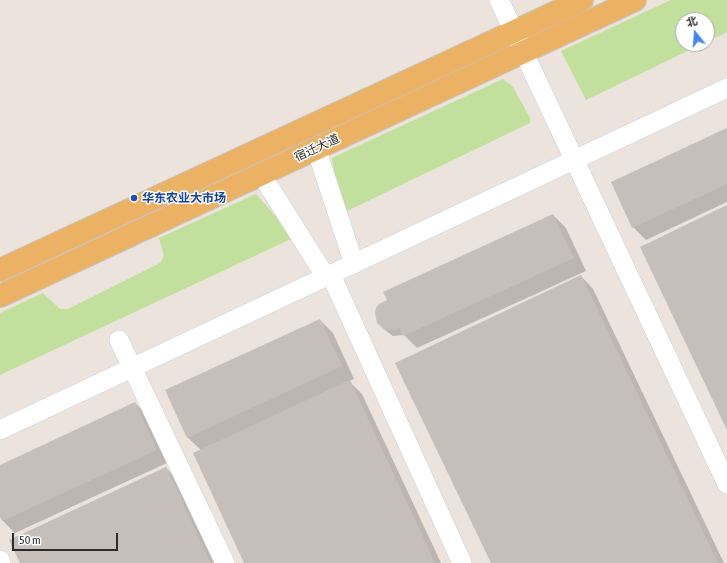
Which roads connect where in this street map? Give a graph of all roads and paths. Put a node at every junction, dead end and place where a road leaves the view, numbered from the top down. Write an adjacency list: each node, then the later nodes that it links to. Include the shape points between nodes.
1 (499, 0): 4 (street)
2 (582, 0): 4 (main road, 宿迁大道)
3 (627, 2): 5 (main road, 宿迁大道)
4 (514, 32): 5 (street); 11 (main road, 宿迁大道)
5 (524, 51): 7 (main road, 宿迁大道); 8 (street)
6 (727, 88): 8 (street)
7 (316, 148): 9 (main road, 宿迁大道); 10 (street)
8 (575, 160): 10 (street); 17 (street)
9 (261, 174): 12 (street); 13 (main road, 宿迁大道)
10 (354, 264): 12 (street)
11 (0, 270)
12 (328, 276): 15 (street); 21 (street)
13 (0, 296)
14 (119, 340): 15 (street)
15 (133, 368): 16 (street); 20 (street)
16 (0, 430)
17 (727, 484)
18 (0, 560): 19 (street)
19 (1, 563)
20 (225, 563)
21 (462, 563)

